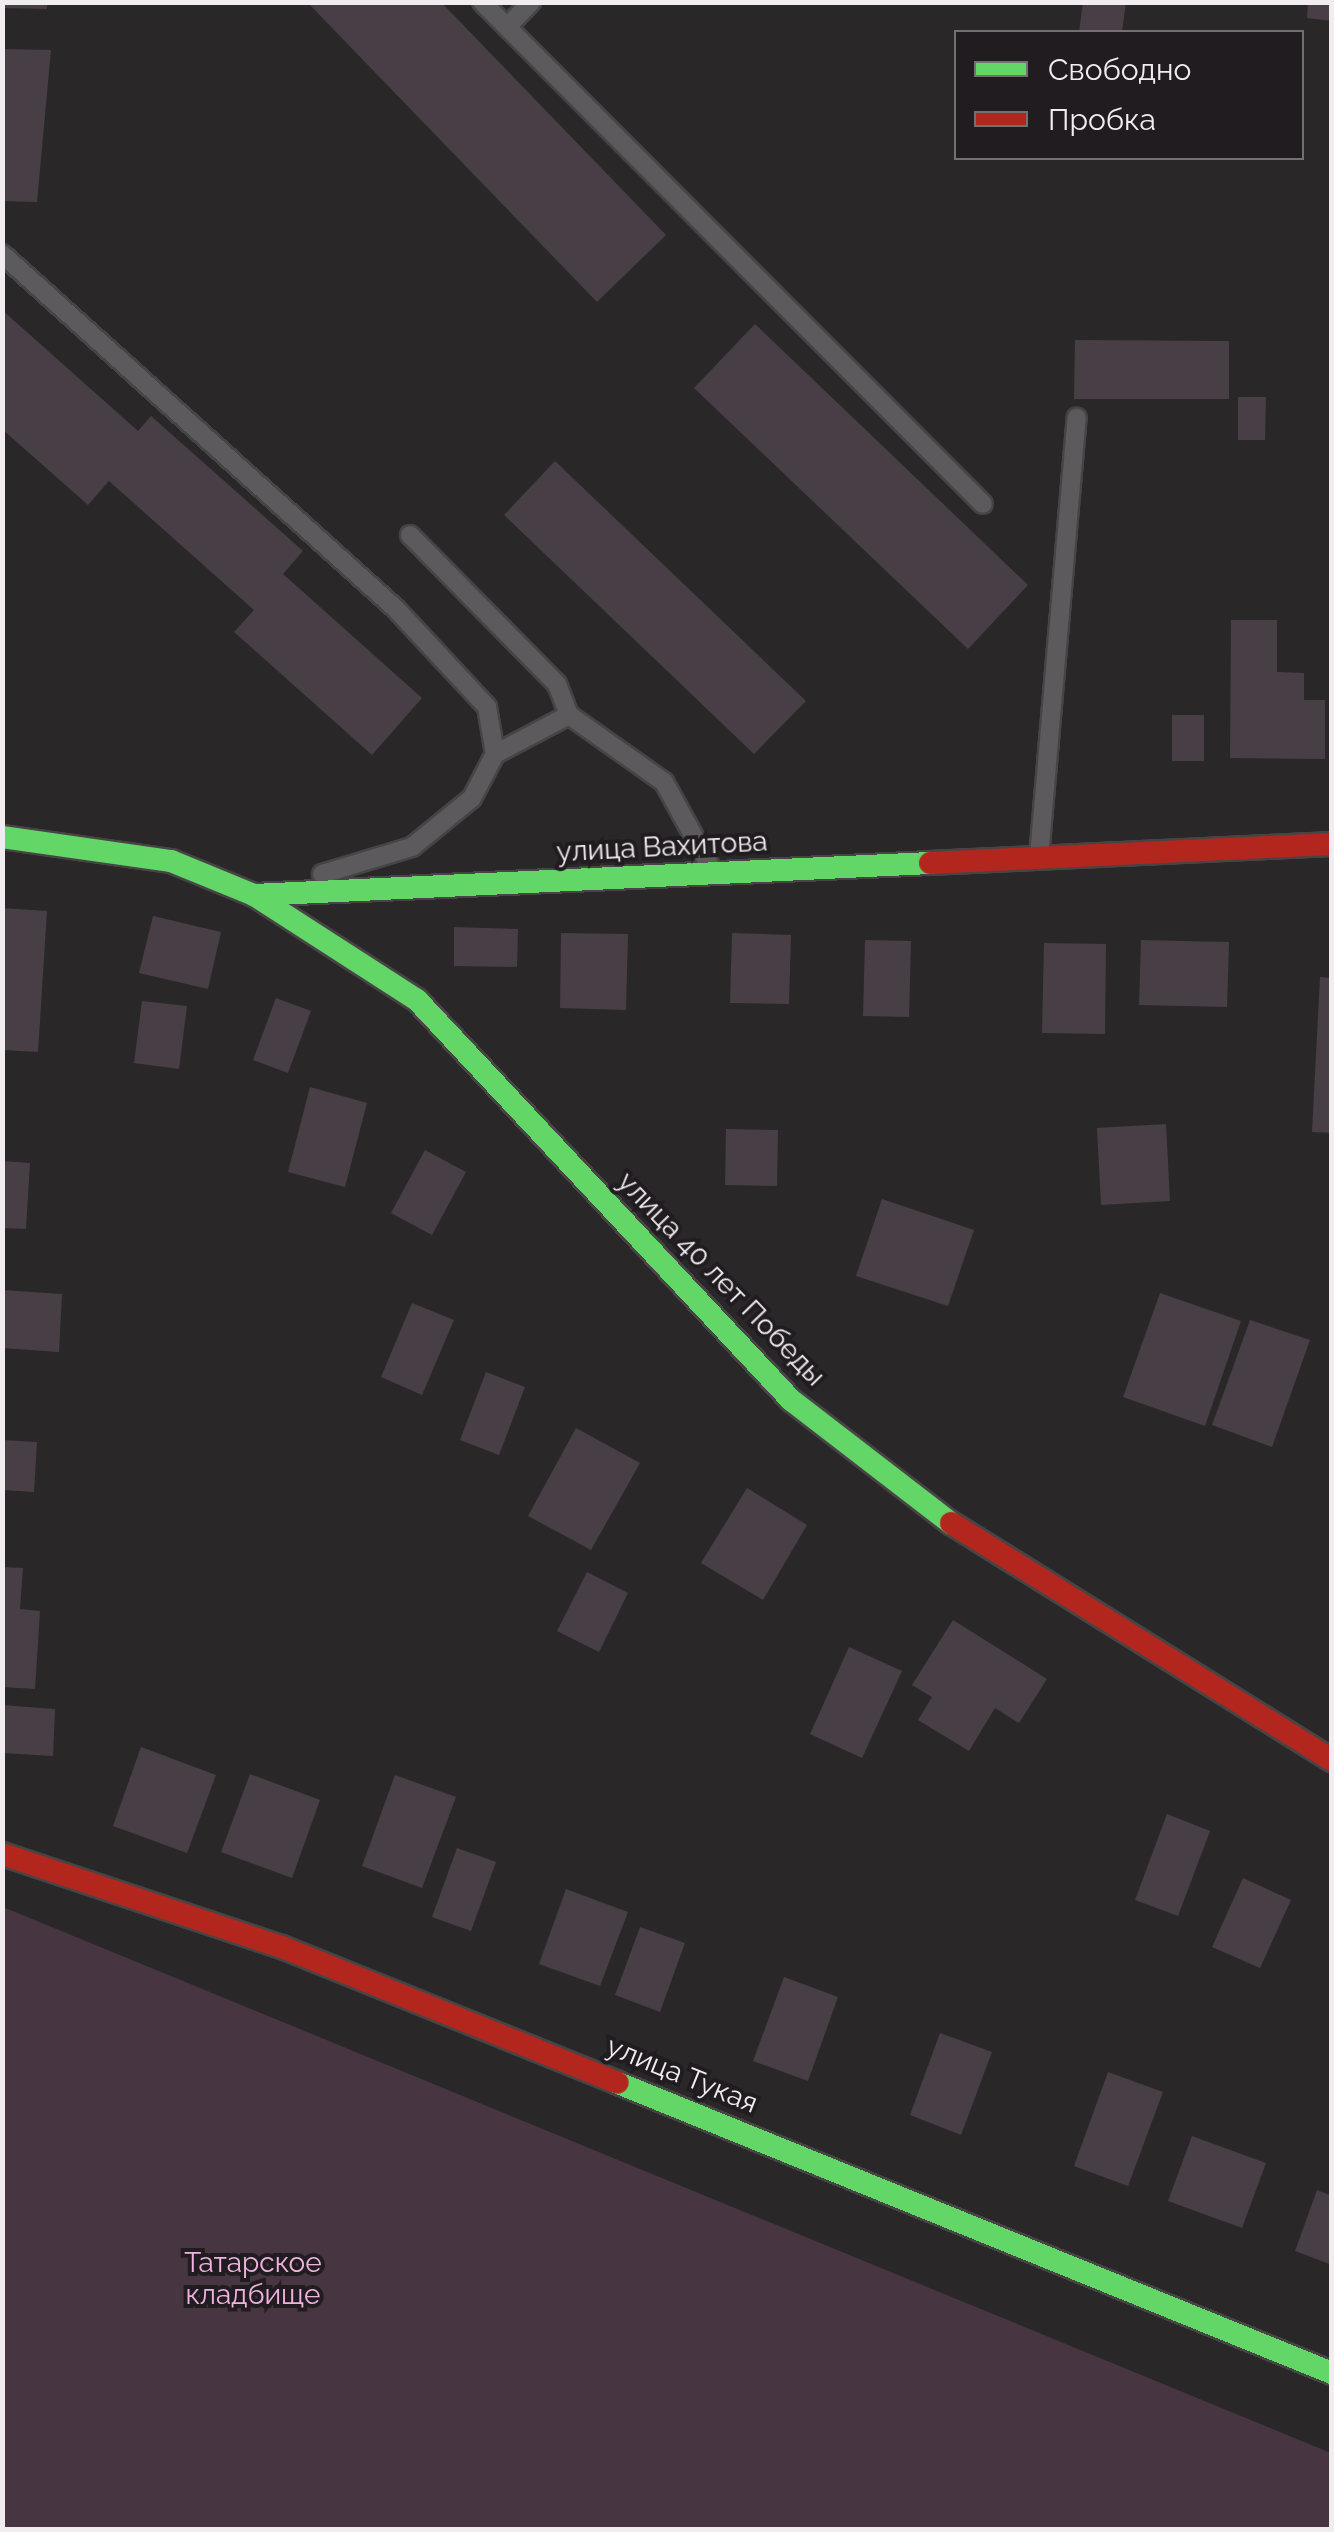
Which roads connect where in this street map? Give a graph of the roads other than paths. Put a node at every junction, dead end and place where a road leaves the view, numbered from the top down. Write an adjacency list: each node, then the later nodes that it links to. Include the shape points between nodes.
1 (482, 2): 3 (lane)
2 (531, 2): 3 (lane)
3 (507, 28): 6 (lane)
4 (2, 254): 9 (lane, via 396,609 487,706)
5 (1077, 418): 12 (lane)
6 (983, 504)
7 (410, 536): 8 (lane, via 557,684)
8 (569, 715): 9 (lane); 13 (lane, via 664,782)
9 (495, 754): 14 (lane, via 472,798 412,847)
10 (2, 837): 14 (street, улица Вахитова, via 171,861)
11 (1332, 844): 12 (street, улица Вахитова)
12 (1038, 858): 13 (street, улица Вахитова)
13 (714, 874): 14 (street, улица Вахитова)
14 (254, 895): 15 (street, улица 40 лет Победы, via 417,1000 791,1400 946,1520)
15 (1332, 1760)
16 (2, 1854): 17 (street, улица Тукая, via 282,1947)
17 (1332, 2372)

